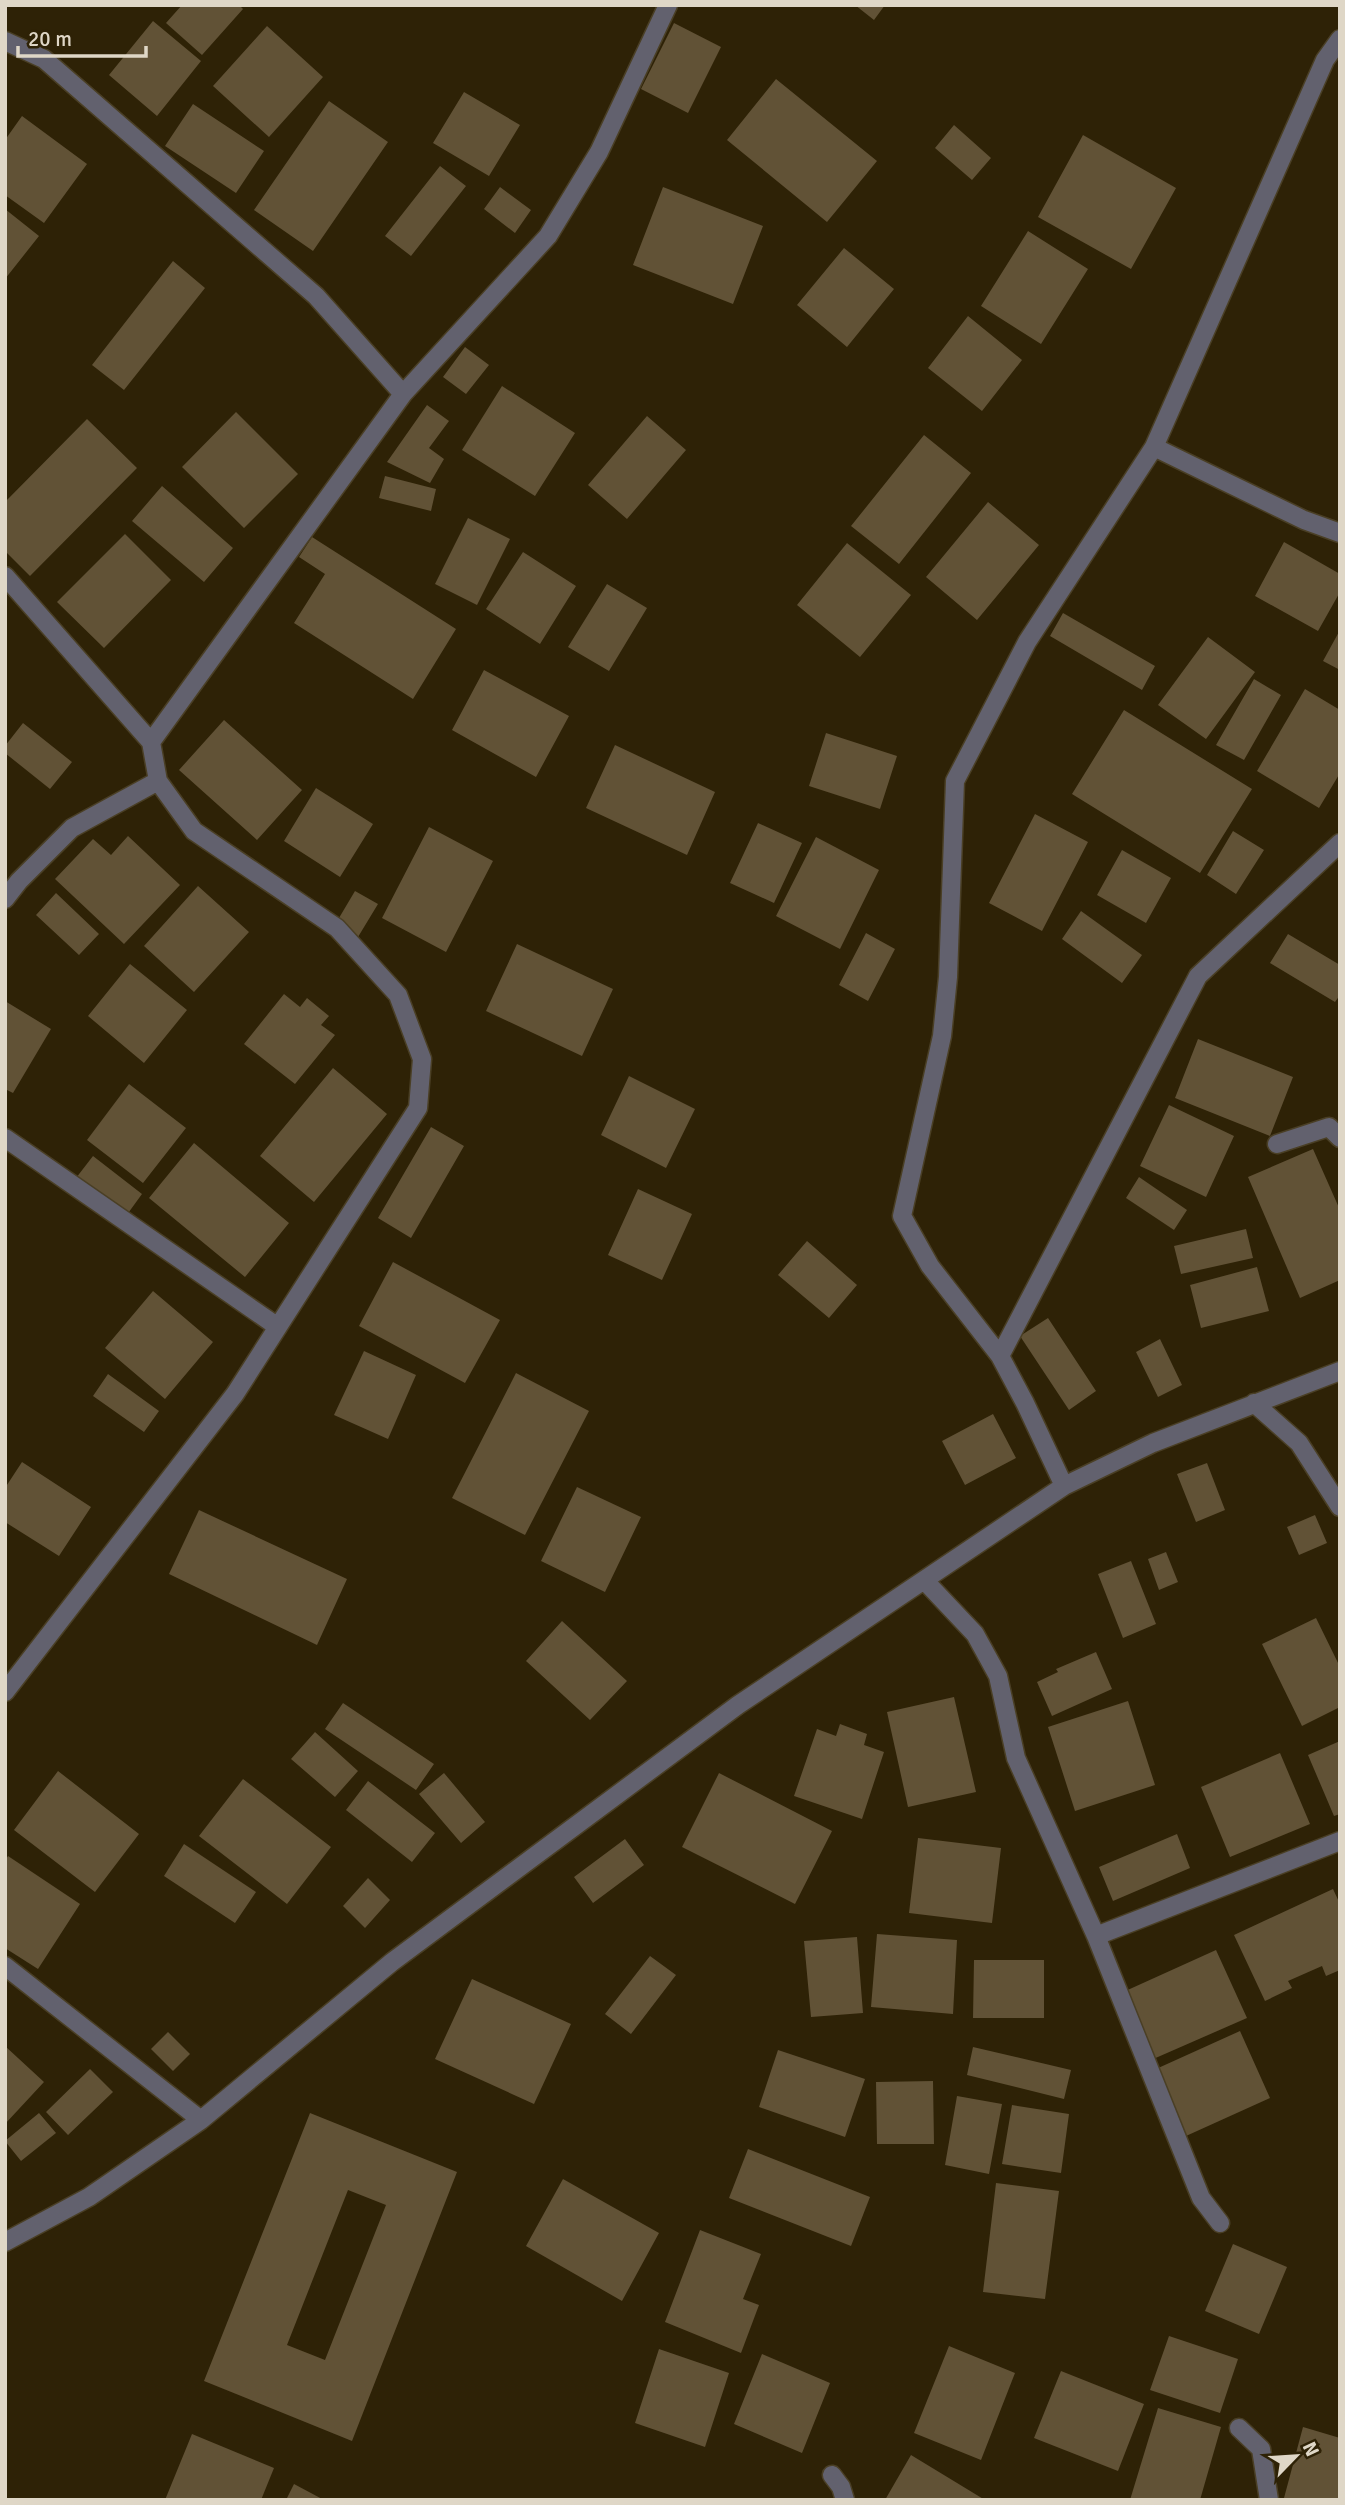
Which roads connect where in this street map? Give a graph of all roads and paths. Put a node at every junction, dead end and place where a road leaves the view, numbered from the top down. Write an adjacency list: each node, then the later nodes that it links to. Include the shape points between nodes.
1 (668, 5): 4 (street, via 599,152 548,236)
2 (1340, 38): 5 (street, via 1325,60)
3 (5, 41): 4 (street, via 44,59 316,296)
4 (403, 394): 8 (street)
5 (1154, 447): 6 (street); 16 (street, via 1027,642 955,781 942,1036 902,1216 930,1266)
6 (1340, 533)
7 (5, 576): 8 (street)
8 (150, 742): 9 (street)
9 (158, 781): 11 (street, via 72,828); 15 (street, via 194,831 337,928 398,995 422,1059 418,1108)
10 (1340, 843): 16 (street, via 1198,976)
11 (5, 899)
12 (5, 1138): 15 (street)
13 (1340, 1138): 14 (street, via 1329,1127)
14 (1278, 1144)
15 (278, 1326): 22 (street, via 235,1394)
16 (1000, 1356): 19 (street)
17 (1340, 1371): 18 (street)
18 (1254, 1403): 19 (street, via 1153,1443); 20 (street, via 1299,1443)
19 (1064, 1486): 21 (street)
20 (1340, 1507)
21 (925, 1581): 24 (street, via 975,1634 998,1676 1016,1758); 26 (street, via 738,1705 403,1954)
22 (5, 1692)
23 (1340, 1841): 24 (street)
24 (1096, 1936): 27 (street, via 1201,2198)
25 (5, 1966): 26 (street)
26 (201, 2120): 28 (street, via 89,2197)
27 (1220, 2223)
28 (5, 2242)
29 (1239, 2428): 32 (street, via 1261,2449)
30 (832, 2475): 31 (street)
31 (845, 2500)
32 (1269, 2500)

